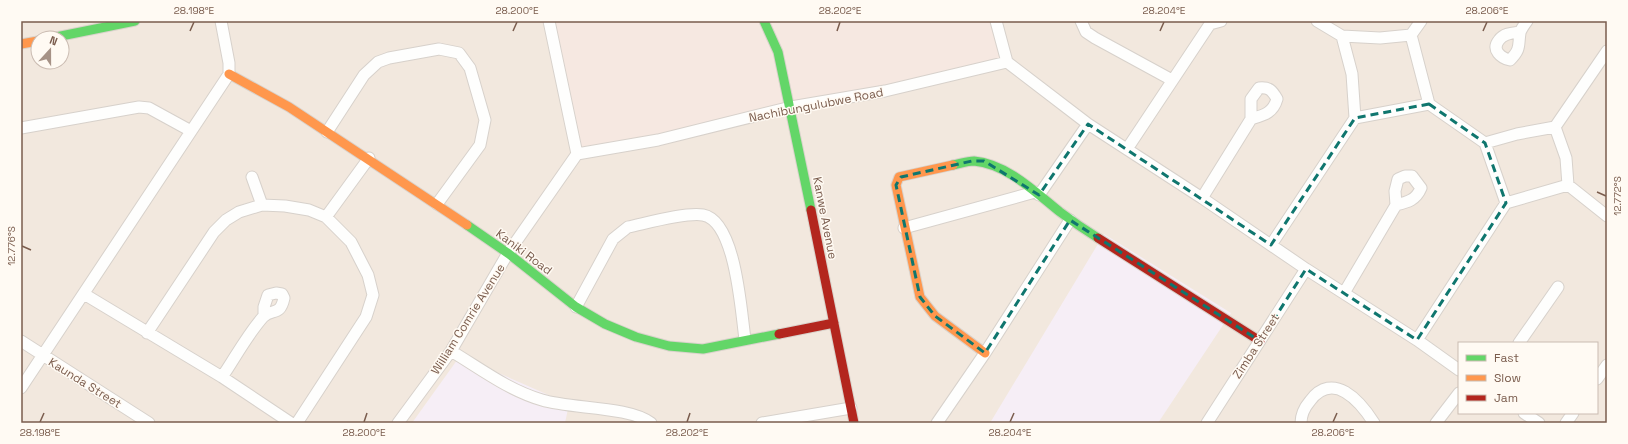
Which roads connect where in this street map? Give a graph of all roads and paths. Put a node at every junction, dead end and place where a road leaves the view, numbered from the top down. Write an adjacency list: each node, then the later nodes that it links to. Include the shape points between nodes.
1 (135, 21): 12 (street)
2 (221, 21): 17 (street)
3 (549, 21): 30 (street)
4 (764, 21): 20 (street, Kanwe Avenue, via 778,52)
5 (996, 21): 16 (street)
6 (1081, 21): 18 (street, via 1086,32 1095,38)
7 (1317, 21): 14 (street)
8 (1421, 21): 13 (street)
9 (1526, 21): 11 (street)
10 (1212, 22): 18 (street)
11 (1520, 32)
12 (70, 34)
13 (1412, 34): 14 (street, via 1380,38); 19 (street)
14 (1342, 36): 21 (street, via 1352,74)
15 (1607, 51): 24 (street)
16 (1007, 62): 20 (street, Nachibungulubwe Road, via 885,91); 23 (street)
17 (229, 74): 26 (street); 27 (street, Kaniki Road)
18 (1172, 80): 29 (street)
19 (1429, 104): 21 (street); 28 (street)
20 (791, 107): 30 (street, Nachibungulubwe Road, via 658,140); 52 (street, Kanwe Avenue)
21 (1355, 118): 44 (street)
22 (1251, 119): 35 (street)
23 (1088, 124): 29 (street); 34 (street)
24 (1555, 127): 28 (street); 33 (street, via 1566,158)
25 (21, 128): 26 (street, via 139,107 148,108)
26 (191, 131): 49 (street)
27 (327, 132): 31 (street, Kaniki Road); 37 (street, via 364,75 378,62 439,49 459,53 470,68 485,120 480,145)
28 (1485, 143): 36 (street)
29 (1126, 149): 35 (street)
30 (577, 154): 45 (street, William Comrie Avenue)
31 (368, 158): 37 (street, Kaniki Road); 41 (street)
32 (252, 177): 38 (street)
33 (1568, 185): 36 (street); 40 (street)
34 (1037, 193): 42 (street); 43 (street); 43 (street, via 984,161 972,161 899,177 896,185)
35 (1202, 198): 44 (street)
36 (1506, 203): 55 (street)
37 (437, 204): 45 (street, Kaniki Road)
38 (262, 205): 41 (street, via 309,210); 53 (street, via 239,212 214,232)
39 (1396, 205): 48 (street)
40 (1607, 216)
41 (326, 217): 73 (street, via 351,242 368,275 373,295 366,318)
42 (1070, 220): 57 (street); 60 (street)
43 (904, 228): 60 (street, via 920,297 927,308)
44 (1271, 245): 46 (street)
45 (508, 253): 50 (street, Kaniki Road); 59 (street, William Comrie Avenue)
46 (1306, 269): 48 (street); 57 (street, Zimba Street)
47 (1558, 287): 58 (street)
48 (1344, 293): 55 (street)
49 (84, 294): 53 (street); 61 (street)
50 (576, 307): 54 (street, Kaniki Road, via 619,332 666,345 703,349); 54 (street, via 613,239 628,226 704,215 722,228 731,249)
51 (264, 316): 64 (street)
52 (834, 323): 54 (street, Kaniki Road); 68 (street, Kanwe Avenue)
53 (147, 333): 64 (street)
54 (745, 339)
55 (1417, 340): 63 (street)
56 (21, 341): 61 (street, Kaunda Street)
57 (1260, 341): 79 (street, Zimba Street)
58 (1519, 342)
59 (451, 351): 74 (street, William Comrie Avenue); 75 (street, via 515,391 569,406 604,409 644,418)
60 (985, 353): 78 (street)
61 (42, 356): 66 (street); 71 (street, Kaunda Street)
62 (1607, 365): 65 (street)
63 (1458, 369)
64 (222, 377): 72 (street)
65 (1598, 378)
66 (21, 388)
67 (1458, 394): 82 (street)
68 (851, 408): 76 (street); 77 (street, Kanwe Avenue)
69 (1526, 414): 83 (street)
70 (1572, 414): 84 (street)
71 (149, 423)
72 (291, 423)
73 (297, 423)
74 (398, 423)
75 (651, 423)
76 (762, 423)
77 (854, 423)
78 (937, 423)
79 (1207, 423)
80 (1301, 423): 81 (street, via 1310,400 1322,390 1329,389 1338,389 1355,398)
81 (1374, 423)
82 (1436, 423)
83 (1539, 423)
84 (1566, 423)

